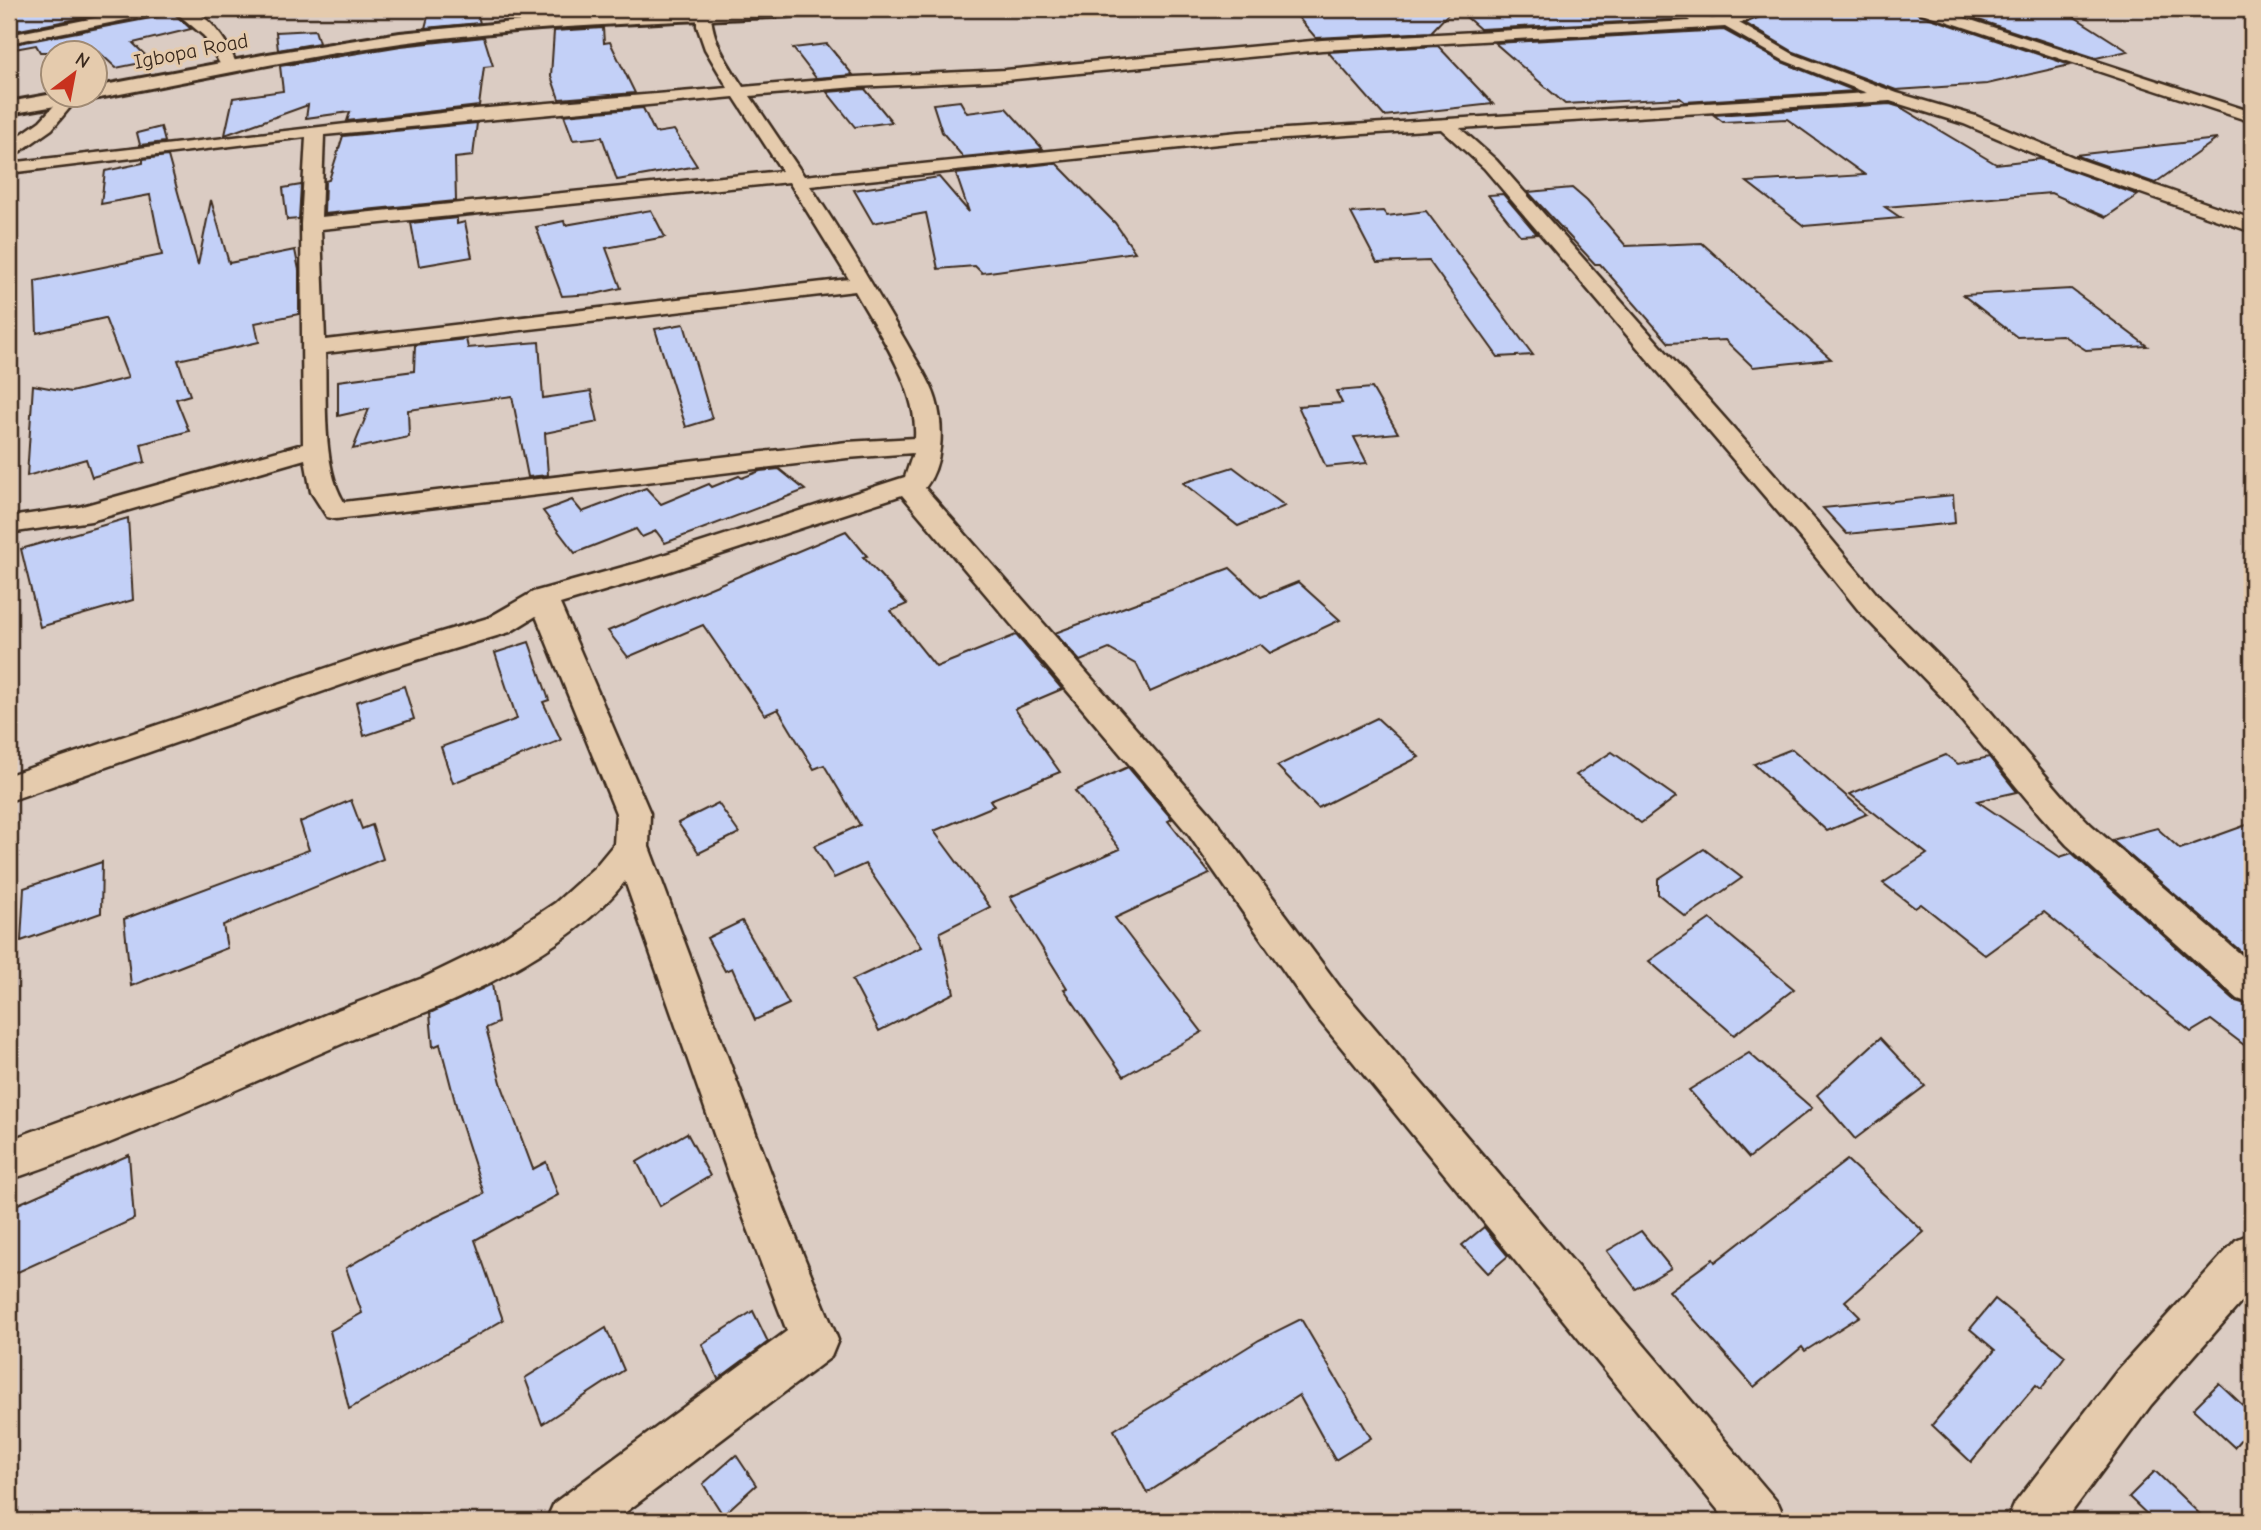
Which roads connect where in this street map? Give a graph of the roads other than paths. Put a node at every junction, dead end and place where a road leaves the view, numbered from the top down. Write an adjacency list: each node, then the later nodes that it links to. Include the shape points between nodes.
1 (160, 9): 11 (street)
2 (211, 9): 8 (street)
3 (840, 9): 7 (street, Igbopa Road)
4 (1671, 9): 10 (street)
5 (1769, 9): 10 (street)
6 (1924, 9): 19 (street)
7 (791, 10): 9 (street, Igbopa Road)
8 (185, 12): 12 (street, via 220,45)
9 (704, 16): 12 (street, Igbopa Road, via 443,33); 14 (street, via 705,34)
10 (1719, 23): 14 (street, via 1322,45 1006,75); 15 (street, via 1788,57)
11 (9, 39)
12 (229, 66): 13 (street, Igbopa Road)
13 (108, 90)
14 (740, 93): 21 (street); 24 (street)
15 (1891, 96): 20 (street); 26 (street, via 1970,120)
16 (38, 104): 17 (street)
17 (9, 108)
18 (61, 108): 22 (street, via 46,125)
19 (2252, 117)
20 (1445, 124): 24 (street, via 1238,137); 36 (street, via 1489,164 1870,606 1953,689 2079,835)
21 (315, 131): 23 (street); 25 (street)
22 (9, 151)
23 (9, 168)
24 (796, 178): 25 (street); 27 (street)
25 (311, 224): 28 (street)
26 (2252, 226)
27 (863, 284): 28 (street); 29 (street, via 925,400)
28 (314, 348): 30 (street)
29 (927, 445): 30 (street, via 848,450 336,511 324,492); 31 (street, via 921,472 916,482)
30 (316, 448): 32 (street, via 81,515)
31 (908, 485): 33 (street); 40 (street, via 1200,826 1325,998)
32 (9, 525)
33 (543, 599): 34 (street, via 499,625 379,661); 35 (street, via 632,813)
34 (9, 788)
35 (631, 847): 37 (street, via 608,877 568,914 508,954 447,985); 39 (street, via 814,1340)
36 (2252, 987)
37 (9, 1160)
38 (2252, 1256): 41 (street, via 2134,1388)
39 (572, 1521)
40 (1760, 1521)
41 (2033, 1521)

